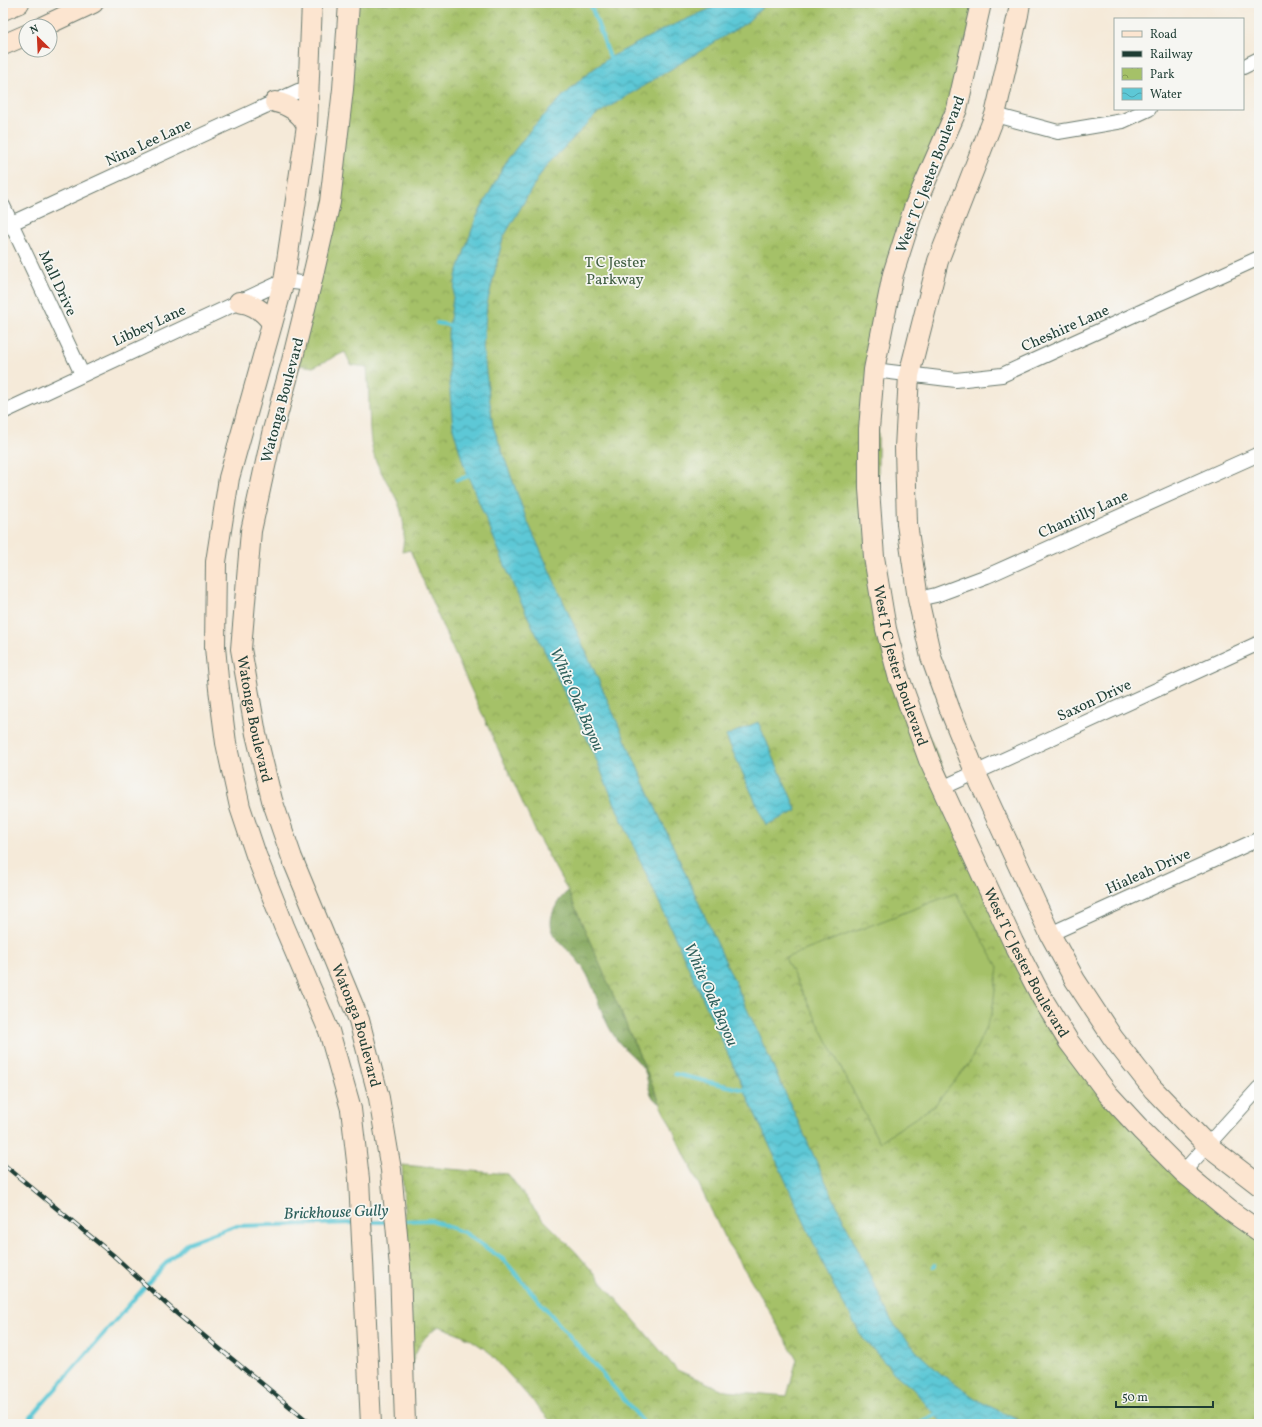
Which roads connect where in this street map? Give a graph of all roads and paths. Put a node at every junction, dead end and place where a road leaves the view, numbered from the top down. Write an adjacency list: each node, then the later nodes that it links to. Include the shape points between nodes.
1 (20, 3): 7 (main road)
2 (93, 3): 8 (main road)
3 (312, 3): 13 (main road, Watonga Boulevard)
4 (349, 3): 22 (main road, Watonga Boulevard, via 343,89 330,202)
5 (982, 3): 25 (main road, West T C Jester Boulevard, via 957,109 914,208 893,274)
6 (1020, 3): 16 (main road, West T C Jester Boulevard)
7 (3, 10)
8 (58, 19)
9 (18, 38): 10 (main road)
10 (3, 45)
11 (1259, 60): 12 (street)
12 (1244, 67)
13 (309, 90): 14 (street, Nina Lee Lane, via 300,90); 17 (main road, Watonga Boulevard)
14 (275, 102): 17 (main road, via 293,108); 19 (street, Nina Lee Lane)
15 (1147, 110): 16 (street, via 1123,121 1058,132)
16 (995, 115): 27 (main road, West T C Jester Boulevard, via 938,261)
17 (308, 125): 21 (main road, Watonga Boulevard)
18 (3, 206): 19 (street, Mall Drive)
19 (7, 225): 26 (street, Mall Drive)
20 (1259, 258): 27 (street, Cheshire Lane, via 1002,375 956,380)
21 (284, 281): 22 (street); 23 (street, Libbey Lane); 24 (main road, Watonga Boulevard)
22 (312, 284): 35 (main road, Watonga Boulevard, via 272,434 251,531 241,649 256,734 272,800)
23 (239, 302): 24 (main road, via 257,307); 26 (street, Libbey Lane)
24 (272, 323): 36 (main road, Watonga Boulevard, via 229,478 216,562 215,647 226,743 240,806)
25 (874, 370): 27 (street, Cheshire Lane); 33 (main road, West T C Jester Boulevard, via 868,429 874,557 886,629 898,675)
26 (82, 374): 28 (street, Libbey Lane)
27 (909, 375): 30 (main road, West T C Jester Boulevard, via 905,448 907,524)
28 (3, 412)
29 (1259, 454): 30 (street, Chantilly Lane, via 987,576)
30 (918, 599): 32 (main road, West T C Jester Boulevard, via 931,656)
31 (1259, 643): 32 (street, Saxon Drive)
32 (976, 774): 33 (street, Saxon Drive); 37 (main road, West T C Jester Boulevard)
33 (942, 788): 40 (main road, West T C Jester Boulevard, via 1013,942 1042,998 1069,1042 1108,1094)
34 (1259, 839): 37 (street, Hialeah Drive)
35 (301, 880): 36 (main road); 44 (main road, Watonga Boulevard, via 359,1020 379,1098 391,1170 400,1267)
36 (271, 893): 43 (main road, Watonga Boulevard, via 329,1031 351,1109 359,1179)
37 (1050, 934): 39 (main road, West T C Jester Boulevard, via 1075,980 1113,1038 1153,1089)
38 (1259, 1088): 39 (street)
39 (1207, 1145): 40 (street); 41 (main road, West T C Jester Boulevard)
40 (1183, 1172): 42 (main road, West T C Jester Boulevard)
41 (1259, 1186)
42 (1259, 1231)
43 (368, 1346): 44 (main road); 45 (main road, Watonga Boulevard)
44 (402, 1347): 46 (main road, Watonga Boulevard)
45 (371, 1424)
46 (405, 1424)

